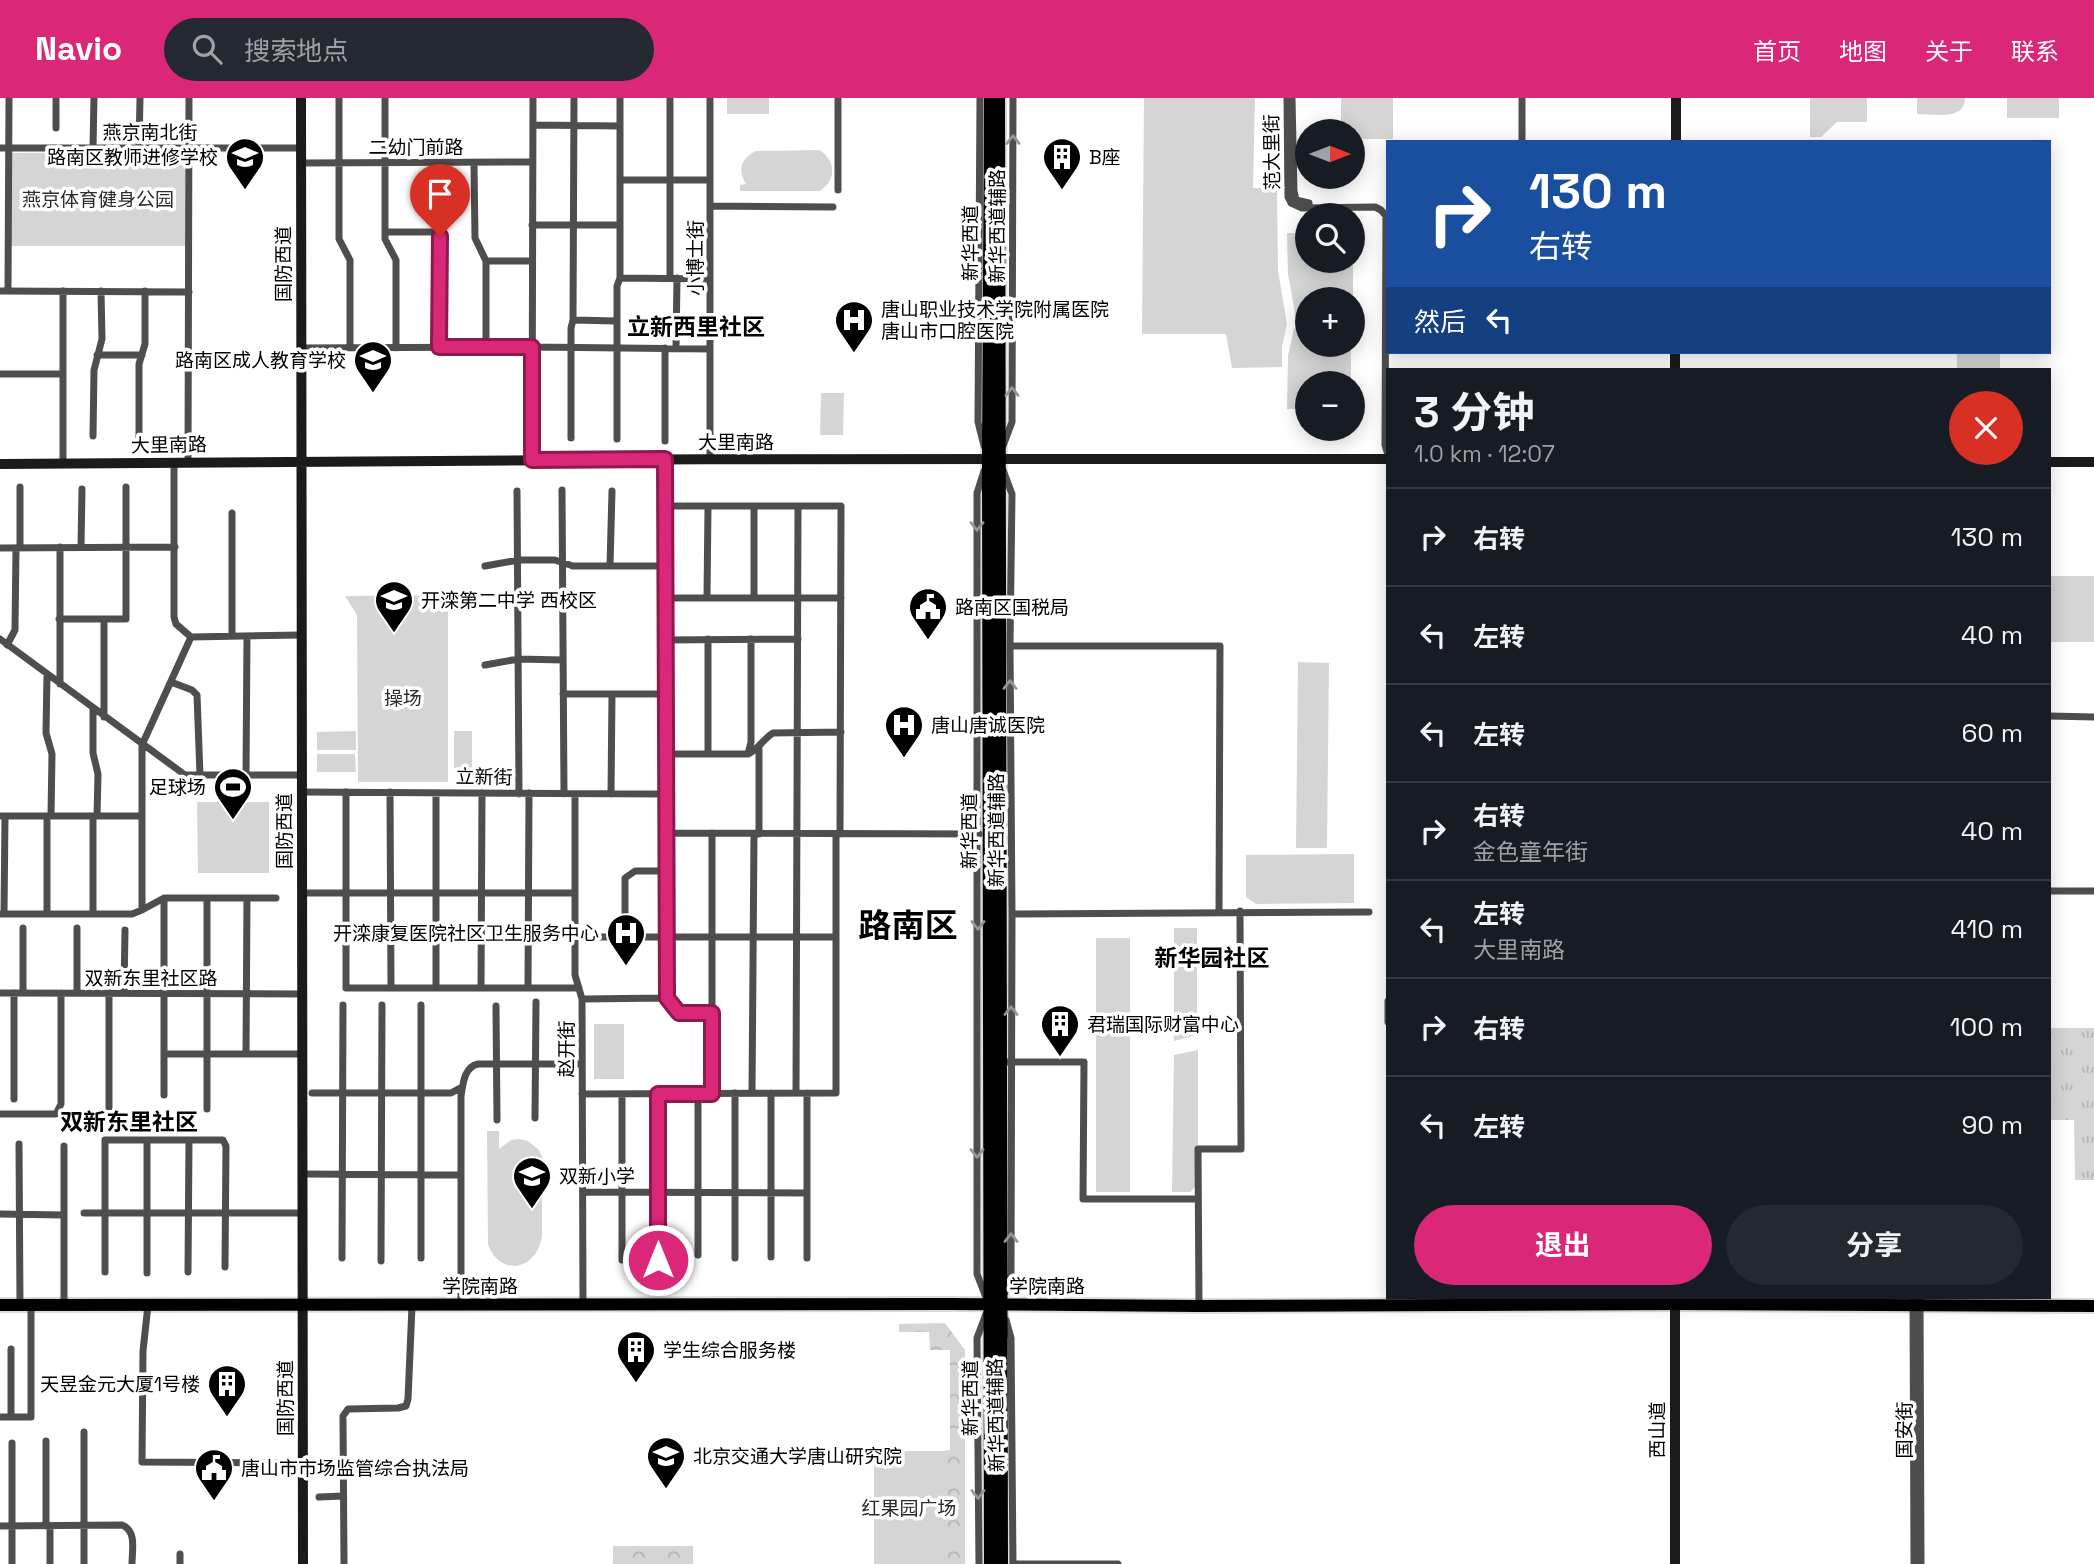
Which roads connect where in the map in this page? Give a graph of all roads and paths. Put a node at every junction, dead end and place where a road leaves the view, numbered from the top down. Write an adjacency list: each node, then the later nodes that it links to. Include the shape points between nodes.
1 (9, 98): 28 (street)
2 (56, 98): 25 (street)
3 (94, 98): 29 (street)
4 (140, 98): 30 (street)
5 (190, 98): 31 (street)
6 (301, 98): 32 (street, 国防西道)
7 (339, 98): 35 (street)
8 (385, 98): 36 (street)
9 (533, 98): 22 (street)
10 (574, 98): 23 (street)
11 (620, 98): 24 (street)
12 (670, 98): 39 (street)
13 (710, 98): 40 (street, 小博士街)
14 (838, 98): 41 (street)
15 (980, 98): 87 (street, 新华西道辅路, via 978,422)
16 (990, 98): 87 (main road, 新华西道)
17 (999, 98): 87 (main road, 新华西道)
18 (1013, 98): 87 (street, 新华西道辅路, one-way to 18, via 1012,422)
19 (1289, 98): 44 (street, 范大里街, via 1296,200 1378,204); 45 (street, 范大里街, via 1291,203 1302,208 1374,207)
20 (1522, 98): 26 (street)
21 (1676, 98): 27 (street)
22 (533, 125): 23 (street); 33 (street)
23 (574, 125): 24 (street); 48 (street)
24 (620, 126): 38 (street)
25 (56, 128)
26 (1522, 140)
27 (1676, 140)
28 (4, 148): 29 (street, 燕京南北街); 56 (street)
29 (93, 148): 30 (street, 燕京南北街)
30 (139, 148): 31 (street, 燕京南北街)
31 (189, 148): 32 (street, 燕京南北街); 60 (street)
32 (301, 148): 34 (street, 国防西道)
33 (532, 162): 37 (street, 二幼门前路); 47 (street)
34 (301, 163): 35 (street, 二幼门前路); 67 (street, 国防西道)
35 (339, 163): 36 (street, 二幼门前路); 68 (street, via 339,239 350,260)
36 (385, 163): 37 (street, 二幼门前路); 50 (street)
37 (474, 163): 51 (street, via 475,238)
38 (620, 180): 39 (street); 49 (street)
39 (670, 180): 40 (street); 54 (street)
40 (710, 180): 42 (street, 小博士街)
41 (838, 190)
42 (710, 206): 43 (street); 55 (street, 小博士街)
43 (833, 206)
44 (1386, 209)
45 (1386, 216)
46 (1386, 216): 83 (street, 范大里街)
47 (532, 225): 48 (street); 52 (street)
48 (574, 225): 49 (street); 61 (street)
49 (620, 225): 53 (street)
50 (385, 232): 63 (street, via 435,232 440,236); 69 (street, via 396,260)
51 (486, 261): 52 (street); 64 (street)
52 (532, 261): 65 (street)
53 (620, 278): 54 (street); 62 (street)
54 (673, 278): 55 (street); 72 (street)
55 (710, 279): 73 (street, 小博士街)
56 (4, 291): 57 (street)
57 (63, 291): 58 (street); 77 (street)
58 (101, 291): 59 (street); 74 (street, via 102,340)
59 (145, 291): 60 (street); 75 (street)
60 (189, 292): 90 (street)
61 (573, 320): 62 (street); 66 (street)
62 (616, 321): 70 (street)
63 (439, 347): 64 (street); 69 (street)
64 (486, 347): 65 (street)
65 (532, 347): 66 (street); 88 (street)
66 (571, 347): 70 (street); 80 (street)
67 (301, 348): 68 (street); 91 (street, 国防西道)
68 (350, 348): 69 (street)
69 (396, 348)
70 (616, 348): 71 (street); 81 (street)
71 (665, 348): 72 (street); 82 (street)
72 (676, 348): 73 (street)
73 (710, 349): 86 (street, 小博士街)
74 (97, 355): 75 (street); 78 (street)
75 (142, 355): 79 (street)
76 (0, 374): 77 (street)
77 (63, 374): 89 (street)
78 (93, 436)
79 (139, 437)
80 (570, 438)
81 (617, 439)
82 (665, 440)
83 (1386, 449)
84 (1386, 457): 87 (street, 大里南路)
85 (665, 459): 86 (street, 大里南路); 88 (street, 大里南路); 102 (street)
86 (710, 459): 87 (street, 大里南路)
87 (993, 459): 135 (street, 新华西道辅路, via 1012,494); 179 (street, 新华西道辅路, one-way to 179, via 977,493); 240 (main road, 新华西道); 310 (main road, 新华西道)
88 (532, 460): 91 (street, 大里南路)
89 (63, 461)
90 (188, 462): 91 (street, 大里南路); 94 (street, 大里南路)
91 (301, 462): 125 (street, 国防西道)
92 (2051, 462): 93 (street)
93 (2094, 462)
94 (174, 463): 95 (street, 大里南路); 110 (street)
95 (0, 464)
96 (20, 487): 112 (street)
97 (126, 487): 109 (street)
98 (82, 489): 108 (street)
99 (562, 490): 114 (street)
100 (517, 491): 113 (street)
101 (612, 491): 116 (street)
102 (665, 506): 103 (street); 117 (street)
103 (708, 506): 104 (street); 119 (street)
104 (754, 506): 105 (street); 120 (street)
105 (798, 506): 121 (street); 122 (street, via 841,506)
106 (232, 513): 126 (street)
107 (60, 547): 108 (street); 112 (street); 124 (street)
108 (82, 547): 109 (street)
109 (126, 547): 110 (street); 123 (street, via 126,619)
110 (175, 547): 128 (street, via 174,617)
111 (0, 548): 112 (street)
112 (18, 548): 134 (street, via 15,630)
113 (518, 560): 114 (street); 115 (street); 136 (street)
114 (563, 562): 116 (street); 137 (street)
115 (485, 566)
116 (610, 566): 117 (street)
117 (665, 566): 118 (street)
118 (665, 598): 119 (street); 133 (street)
119 (707, 598): 120 (street)
120 (754, 598): 121 (street)
121 (798, 598): 122 (street); 132 (street)
122 (841, 598): 149 (street)
123 (104, 619): 124 (street); 147 (street)
124 (59, 620): 141 (street)
125 (301, 635): 127 (street); 158 (street, 国防西道)
126 (232, 636): 127 (street); 128 (street)
127 (247, 636): 157 (street)
128 (191, 637): 140 (street)
129 (0, 639): 134 (street)
130 (708, 639): 131 (street); 133 (street); 154 (street)
131 (751, 639): 132 (street); 155 (street)
132 (798, 639): 150 (street)
133 (665, 640): 144 (street)
134 (8, 645): 139 (street)
135 (1010, 646): 195 (street, via 1220,646); 201 (street, 新华西道辅路, one-way to 135)
136 (519, 660): 137 (street); 138 (street); 165 (street)
137 (563, 660): 142 (street)
138 (485, 666)
139 (47, 674): 141 (street); 171 (street)
140 (171, 682): 151 (street); 156 (street, via 197,695)
141 (60, 684): 145 (street)
142 (563, 694): 143 (street); 166 (street)
143 (612, 694): 144 (street); 168 (street)
144 (665, 694): 153 (street)
145 (93, 709): 147 (street); 172 (street, via 98,774)
146 (2051, 716): 148 (street)
147 (104, 717): 151 (street)
148 (2094, 717)
149 (841, 732): 150 (street); 178 (street)
150 (797, 733): 152 (street, via 773,733); 177 (street)
151 (142, 745): 156 (street, via 186,775); 173 (street)
152 (759, 749): 155 (street); 176 (street)
153 (666, 754): 154 (street); 169 (street)
154 (708, 754): 155 (street)
155 (748, 754)
156 (200, 775): 157 (street)
157 (246, 775): 158 (street)
158 (301, 775): 159 (street, 国防西道)
159 (301, 792): 160 (street, 立新街); 184 (street, 国防西道)
160 (346, 792): 161 (street, 立新街); 185 (street)
161 (390, 792): 162 (street, 立新街); 186 (street)
162 (436, 793): 163 (street, 立新街); 187 (street)
163 (482, 793): 165 (street, 立新街); 188 (street)
164 (529, 793): 165 (street, 立新街); 166 (street, 立新街); 189 (street)
165 (519, 794)
166 (564, 794): 167 (street, 立新街)
167 (575, 794): 168 (street, 立新街); 183 (street, 赵开街)
168 (611, 794): 169 (street, 立新街)
169 (666, 794): 174 (street)
170 (2, 816): 171 (street); 198 (street)
171 (49, 816): 172 (street); 199 (street)
172 (95, 816): 173 (street); 200 (street)
173 (141, 816): 194 (street)
174 (666, 833): 175 (street); 180 (street)
175 (712, 833): 176 (street); 208 (street)
176 (756, 834): 177 (street); 209 (street)
177 (797, 834): 178 (street); 210 (street)
178 (838, 834): 179 (street); 211 (street)
179 (978, 834): 310 (street, 新华西道辅路, one-way to 310, via 977,1274)
180 (666, 871): 206 (street, via 635,871 625,878); 207 (street)
181 (2051, 891): 182 (street)
182 (2094, 891)
183 (575, 892): 189 (street); 205 (street, 赵开街)
184 (302, 893): 185 (street); 227 (street, 国防西道)
185 (346, 893): 186 (street); 212 (street, via 346,988)
186 (391, 893): 187 (street); 212 (street)
187 (436, 893): 188 (street); 213 (street)
188 (481, 893): 189 (street); 214 (street)
189 (528, 893): 215 (street)
190 (164, 898): 191 (street); 194 (street); 224 (street)
191 (207, 898): 192 (street); 225 (street)
192 (247, 898): 193 (street); 226 (street)
193 (276, 898)
194 (142, 910): 200 (street)
195 (1219, 911): 196 (street); 201 (street)
196 (1240, 911): 197 (street); 282 (street, via 1241,1149 1198,1149)
197 (1369, 912)
198 (2, 914): 199 (street)
199 (47, 914): 200 (street)
200 (93, 914)
201 (1012, 914): 240 (street, 新华西道辅路, one-way to 201)
202 (23, 928): 219 (street)
203 (77, 928): 221 (street)
204 (125, 930): 223 (street)
205 (575, 937): 206 (street); 216 (street, 赵开街)
206 (625, 937): 207 (street)
207 (666, 937): 208 (street); 228 (street)
208 (712, 937): 209 (street); 235 (street)
209 (753, 937): 210 (street); 250 (street)
210 (796, 937): 211 (street); 252 (street)
211 (836, 937): 253 (street, via 836,1093)
212 (391, 988): 213 (street)
213 (436, 988): 214 (street)
214 (481, 988): 215 (street)
215 (528, 988): 216 (street)
216 (579, 988): 229 (street, 赵开街)
217 (0, 993): 218 (street, 双新东里社区路)
218 (14, 993): 219 (street, 双新东里社区路); 260 (street)
219 (23, 993): 220 (street, 双新东里社区路)
220 (61, 993): 221 (street, 双新东里社区路); 262 (street, via 61,1104 56,1114)
221 (77, 993): 222 (street, 双新东里社区路)
222 (109, 993): 223 (street, 双新东里社区路); 263 (street)
223 (124, 993): 224 (street, 双新东里社区路)
224 (163, 993): 225 (street, 双新东里社区路); 236 (street)
225 (207, 993): 226 (street, 双新东里社区路); 237 (street)
226 (247, 993): 227 (street, 双新东里社区路); 238 (street)
227 (303, 993): 239 (street, 国防西道)
228 (667, 998): 229 (street); 235 (street, via 679,1013)
229 (582, 999): 243 (street, 赵开街)
230 (536, 1002): 242 (street)
231 (343, 1005): 246 (street)
232 (382, 1005): 247 (street)
233 (421, 1005): 248 (street)
234 (496, 1006): 241 (street)
235 (712, 1013): 258 (street)
236 (163, 1054): 237 (street); 259 (street)
237 (207, 1054): 238 (street); 261 (street)
238 (246, 1054): 239 (street)
239 (303, 1054): 270 (street, 国防西道)
240 (1006, 1062): 282 (street, via 1084,1062 1083,1199); 310 (main road, 新华西道, one-way to 240)
241 (496, 1064): 242 (street); 244 (street, via 472,1065); 265 (street)
242 (536, 1064): 243 (street); 264 (street)
243 (582, 1064): 254 (street, 赵开街)
244 (463, 1087): 248 (street, via 451,1093); 274 (street)
245 (312, 1093): 246 (street)
246 (342, 1093): 247 (street); 271 (street)
247 (381, 1093): 248 (street); 272 (street)
248 (421, 1093): 273 (street)
249 (735, 1093): 250 (street); 258 (street); 279 (street)
250 (752, 1093): 251 (street)
251 (771, 1093): 252 (street); 280 (street)
252 (796, 1093): 253 (street)
253 (807, 1093): 281 (street)
254 (582, 1094): 255 (street); 275 (street, 赵开街)
255 (622, 1094): 256 (street); 276 (street)
256 (658, 1094): 257 (street); 277 (street)
257 (698, 1094): 258 (street); 278 (street)
258 (712, 1094)
259 (164, 1096)
260 (14, 1099)
261 (207, 1110)
262 (0, 1114)
263 (109, 1116)
264 (535, 1118)
265 (497, 1119)
266 (147, 1140): 267 (street); 284 (street, via 105,1140); 285 (street)
267 (188, 1140): 286 (street); 287 (street, via 223,1140)
268 (19, 1144): 290 (street)
269 (64, 1146): 291 (street)
270 (303, 1174): 271 (street); 288 (street, 国防西道)
271 (342, 1174): 272 (street); 294 (street)
272 (381, 1174): 273 (street); 300 (street)
273 (421, 1175): 274 (street); 295 (street)
274 (461, 1175): 316 (street)
275 (583, 1192): 276 (street); 309 (street, 赵开街)
276 (622, 1192): 277 (street); 298 (street)
277 (658, 1192): 278 (street); 299 (street)
278 (698, 1192): 279 (street); 292 (street)
279 (735, 1193): 280 (street); 296 (street)
280 (771, 1193): 281 (street); 293 (street)
281 (807, 1193): 297 (street)
282 (1198, 1199): 317 (street)
283 (84, 1213): 284 (street)
284 (105, 1213): 285 (street); 302 (street)
285 (147, 1213): 286 (street); 304 (street)
286 (188, 1213): 287 (street); 303 (street)
287 (226, 1213): 288 (street); 301 (street)
288 (303, 1213): 314 (street, 国防西道)
289 (0, 1214): 290 (street)
290 (20, 1214): 291 (street); 312 (street)
291 (64, 1215): 313 (street)
292 (698, 1255)
293 (771, 1257)
294 (342, 1258)
295 (422, 1258)
296 (735, 1258)
297 (807, 1258)
298 (622, 1260)
299 (658, 1260)
300 (382, 1261)
301 (225, 1267)
302 (105, 1272)
303 (188, 1272)
304 (147, 1273)
305 (1446, 1301): 306 (main road, 学院南路); 317 (main road, 学院南路)
306 (1675, 1301): 307 (main road, 学院南路); 345 (street, 西山道)
307 (1917, 1302): 318 (main road, 学院南路); 346 (street, 国安街); 347 (street, 国安街)
308 (148, 1305): 313 (main road, 学院南路); 314 (main road, 学院南路); 325 (street, via 142,1462)
309 (583, 1305): 310 (main road, 学院南路); 316 (main road, 学院南路)
310 (995, 1305): 317 (main road, 学院南路); 340 (street, 新华西道辅路, one-way to 340, via 977,1338); 341 (main road, 新华西道); 342 (main road, 新华西道); 343 (street, 新华西道辅路, via 1011,1338)
311 (0, 1306): 312 (main road, 学院南路)
312 (25, 1306): 313 (main road, 学院南路); 321 (street, via 31,1417)
313 (64, 1306)
314 (302, 1306): 315 (main road, 学院南路); 325 (street, 国防西道)
315 (412, 1306): 316 (main road, 学院南路); 326 (street, via 406,1406 348,1409 343,1416)
316 (461, 1306)
317 (1199, 1306)
318 (2094, 1306)
319 (11, 1349): 321 (street)
320 (0, 1417): 321 (street)
321 (11, 1417)
322 (84, 1432): 328 (street)
323 (46, 1441): 331 (street)
324 (12, 1443): 330 (street)
325 (303, 1463): 338 (street, 国防西道)
326 (343, 1496): 327 (street); 339 (street)
327 (319, 1497)
328 (83, 1525): 331 (street); 335 (street); 336 (street, via 128,1528)
329 (0, 1526): 330 (street)
330 (11, 1526): 331 (street); 333 (street)
331 (48, 1526): 334 (street)
332 (180, 1554): 337 (street)
333 (12, 1564)
334 (50, 1564)
335 (83, 1564)
336 (132, 1564)
337 (180, 1564)
338 (303, 1564)
339 (344, 1564)
340 (979, 1564)
341 (989, 1564)
342 (1002, 1564)
343 (1013, 1564): 344 (street)
344 (1115, 1564)
345 (1675, 1564)
346 (1914, 1564)
347 (1921, 1564)

